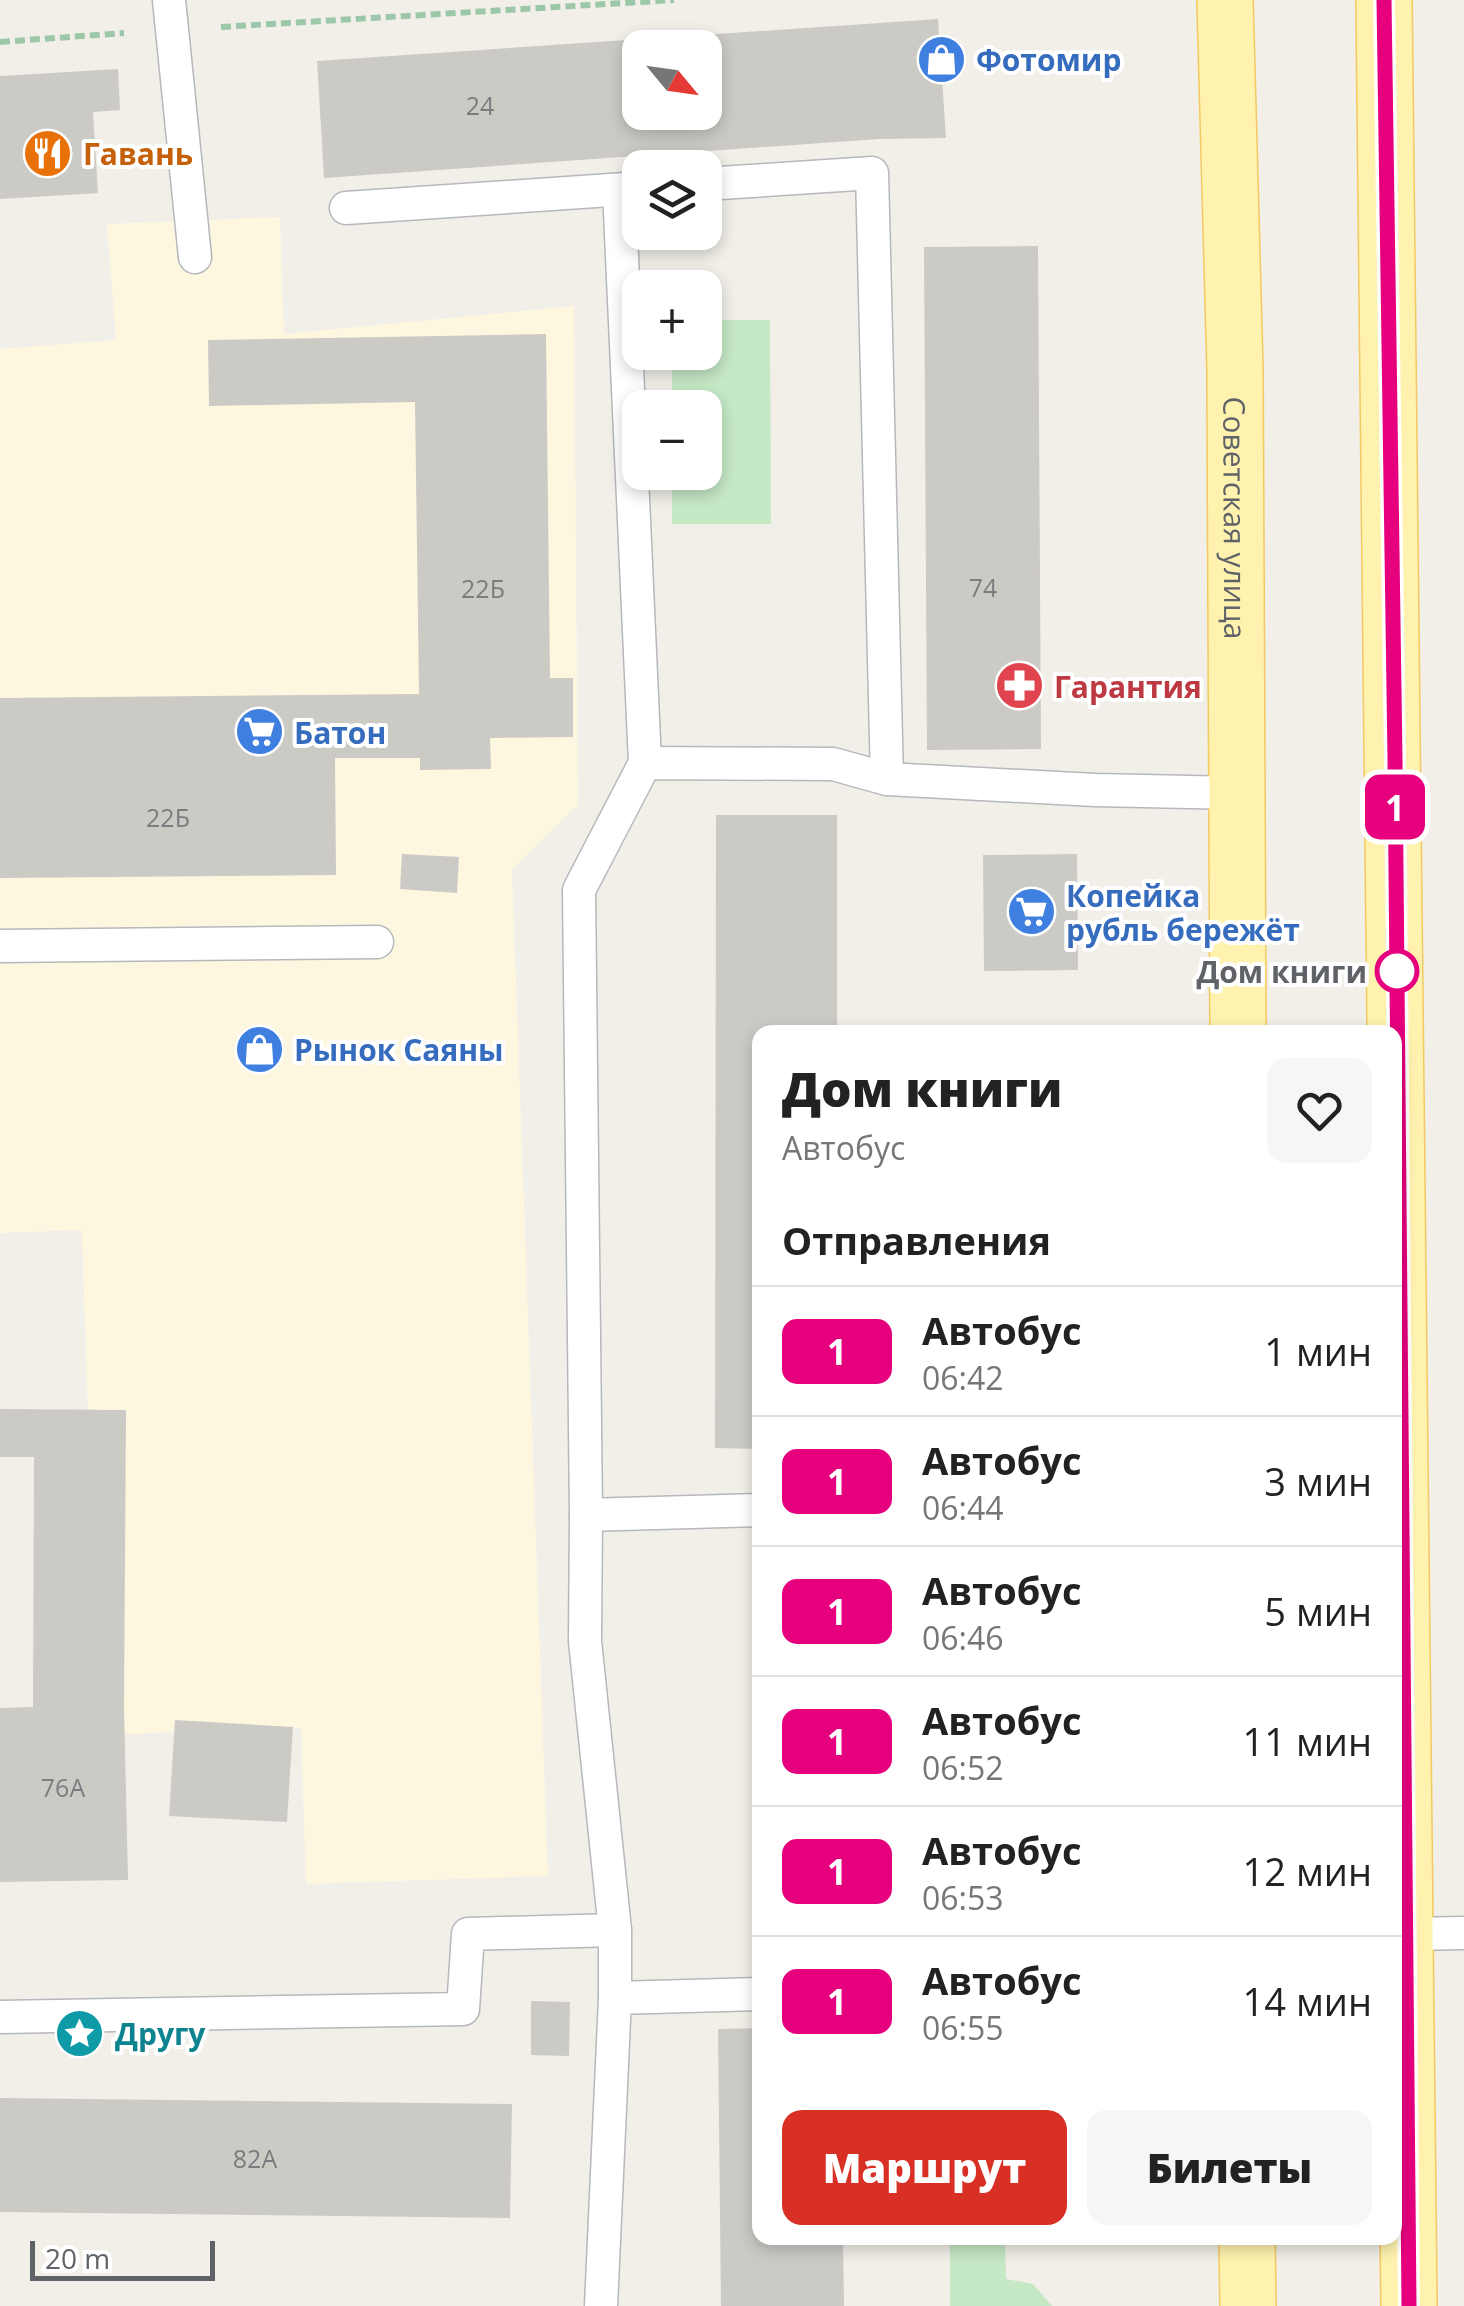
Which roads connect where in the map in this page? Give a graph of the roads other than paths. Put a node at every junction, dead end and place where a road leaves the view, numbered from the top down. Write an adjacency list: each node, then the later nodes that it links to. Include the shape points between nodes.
1 (1226, 0): 11 (main road, Советская улица)
2 (1384, 0): 15 (main road)
3 (171, 15): 8 (lane)
4 (722, 183): 10 (lane, via 872,172)
5 (622, 190): 6 (lane)
6 (346, 208)
7 (632, 250): 9 (lane)
8 (195, 257)
9 (645, 763): 10 (lane, via 832,764); 17 (lane, via 580,890)
10 (887, 780): 11 (lane)
11 (1238, 793): 14 (main road, Советская улица)
12 (377, 942): 13 (lane)
13 (0, 946)
14 (1238, 1025)
15 (1396, 1025)
16 (752, 1510): 17 (lane)
17 (586, 1515): 19 (lane, via 585,1641)
18 (1402, 1582): 21 (main road)
19 (615, 1930): 23 (lane); 24 (lane, via 468,1934 463,2008)
20 (1464, 1933): 21 (lane)
21 (1406, 1934): 28 (main road)
22 (752, 1994): 23 (lane)
23 (615, 1998): 26 (lane)
24 (0, 2017)
25 (1247, 2245): 27 (main road)
26 (600, 2306)
27 (1248, 2306)
28 (1409, 2306)

